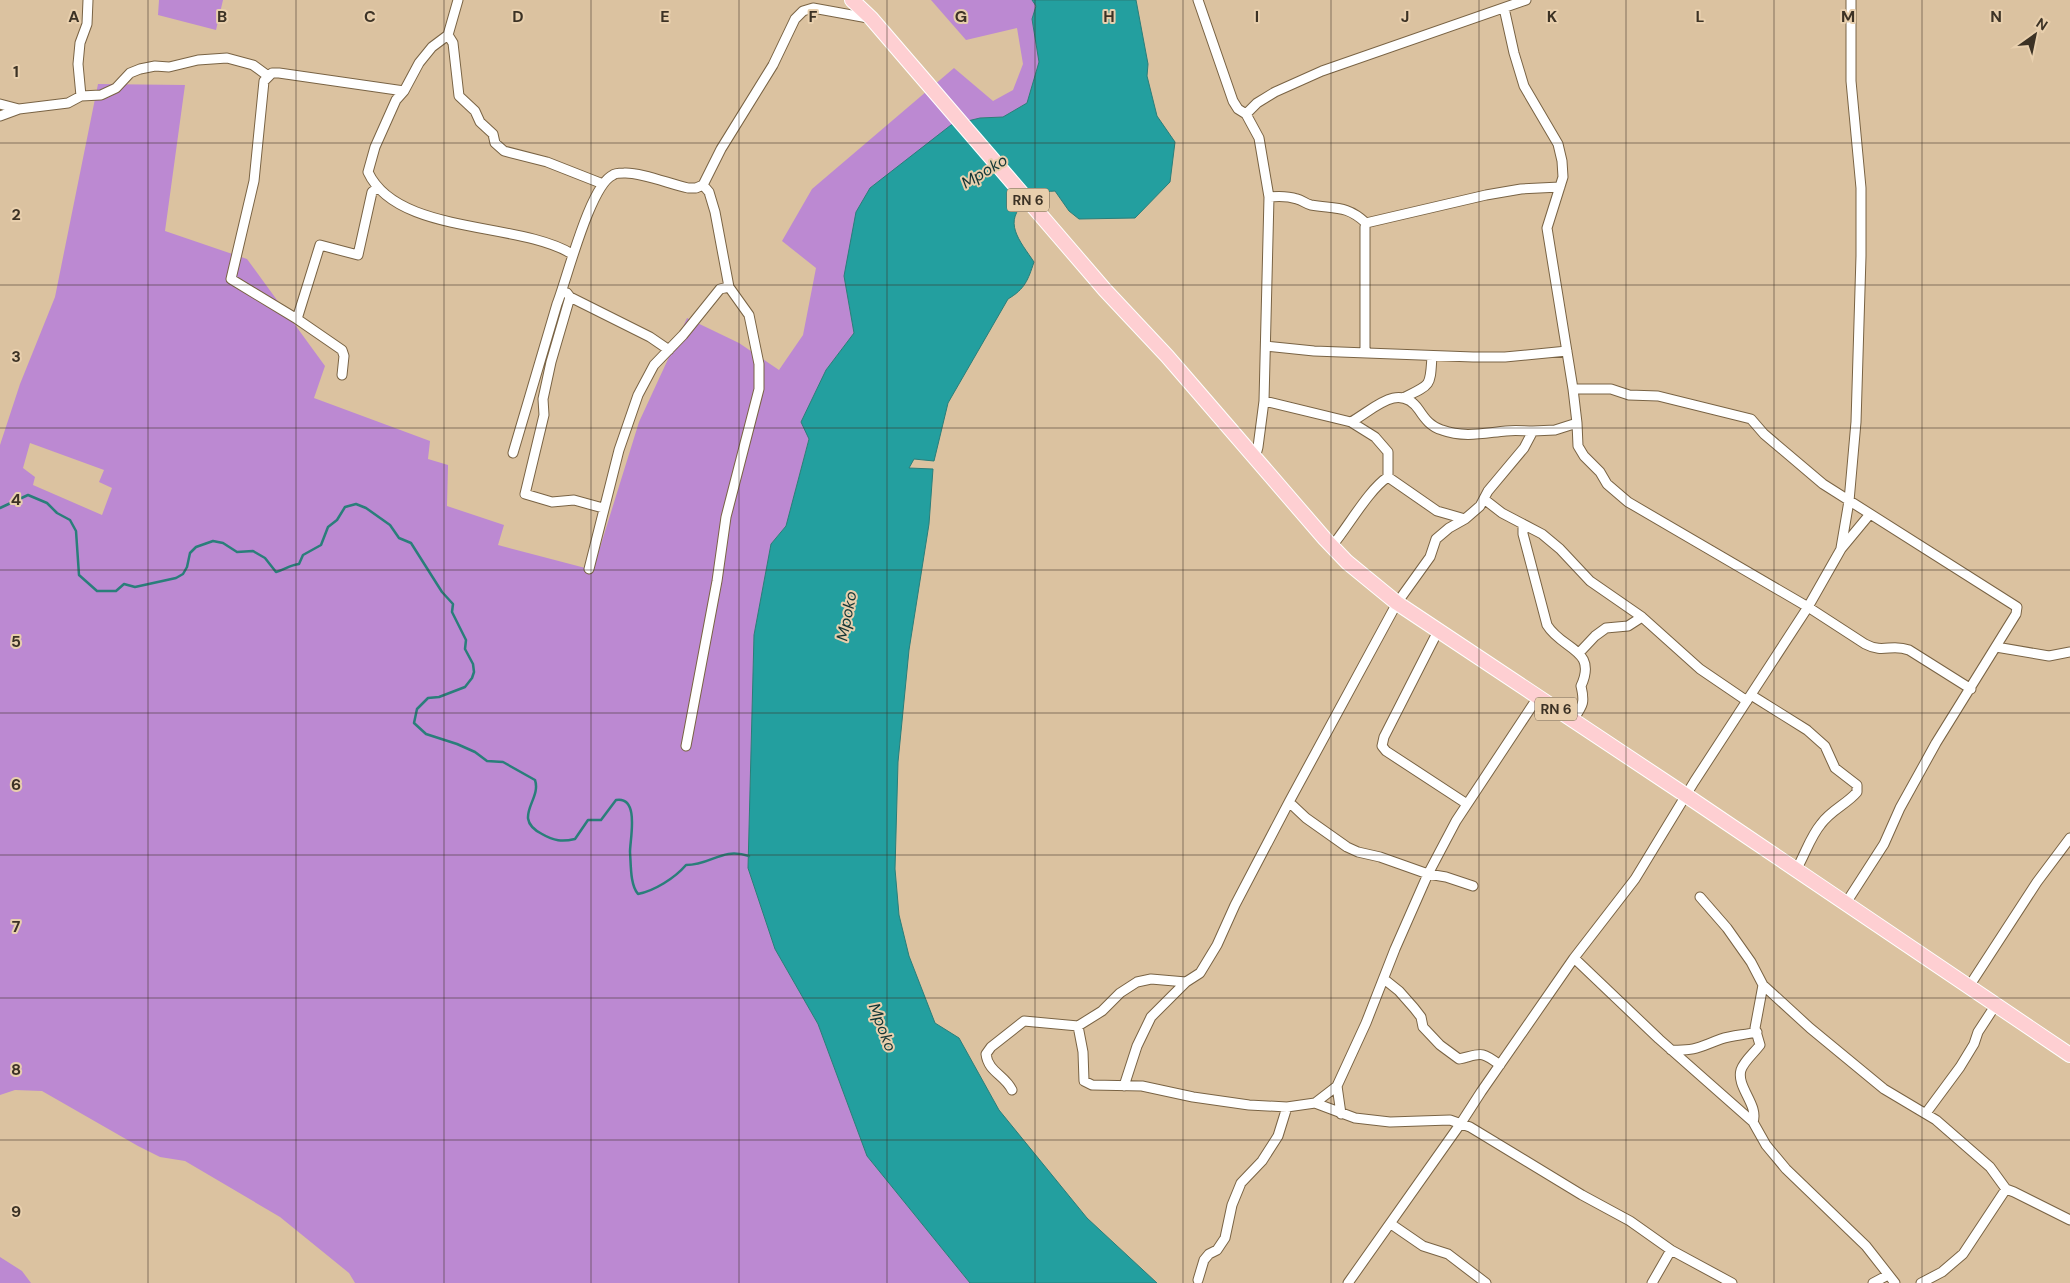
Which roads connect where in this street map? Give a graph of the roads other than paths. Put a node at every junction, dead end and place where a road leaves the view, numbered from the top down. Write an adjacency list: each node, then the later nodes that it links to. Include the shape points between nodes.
1 (88, 0): 12 (street, via 87,24 80,43 78,64)
2 (458, 0): 9 (street)
3 (852, 0): 8 (main road, RN 6)
4 (1198, 0): 15 (street, via 1232,102)
5 (1526, 0): 7 (street)
6 (1851, 0): 44 (street, via 1851,81 1861,188 1861,237 1856,422)
7 (1504, 8): 15 (street, via 1322,71 1275,92); 19 (street, via 1524,86 1558,144 1563,177)
8 (871, 18): 18 (street, via 813,8 795,19 773,65 721,149); 41 (main road, RN 6, via 1105,290)
9 (448, 34): 11 (street, via 419,63); 17 (street, via 453,43 459,96 494,134 495,143 504,151 547,162)
10 (268, 76): 11 (street, via 279,73); 12 (street, via 253,65 214,58 169,68 140,69 130,73 111,91); 27 (street, via 263,88 254,182 231,278)
11 (404, 91): 20 (street, via 389,114 369,164 368,172)
12 (81, 96): 14 (street, via 68,103)
13 (0, 104): 14 (street)
14 (19, 109): 16 (street)
15 (1246, 114): 21 (street, via 1259,138)
16 (0, 116)
17 (602, 184): 18 (street, via 612,175 625,173 688,188); 23 (street)
18 (703, 185): 25 (street, via 709,192 715,212)
19 (1560, 187): 22 (street, via 1486,195); 30 (street, via 1547,228)
20 (377, 188): 23 (street, via 411,211 539,240); 27 (street, via 372,192 358,255 320,245)
21 (1269, 197): 22 (street, via 1296,198 1309,204 1347,209); 28 (street)
22 (1366, 223): 31 (street)
23 (572, 254): 24 (street)
24 (564, 286): 26 (street); 40 (street)
25 (729, 287): 29 (street, via 720,288); 63 (street, via 749,315 759,364 759,389 726,517)
26 (570, 297): 29 (street); 45 (street, via 551,362 543,399 544,415 525,494 552,502 574,500)
27 (297, 319): 33 (street, via 342,350)
28 (1266, 346): 31 (street); 36 (street)
29 (669, 350): 45 (street, via 654,366 638,395 618,450)
30 (1566, 351): 32 (street, via 1505,357); 34 (street)
31 (1365, 352): 32 (street)
32 (1432, 356): 35 (street, via 1431,379 1426,387)
33 (342, 375)
34 (1573, 389): 38 (street); 44 (street, via 1611,389 1628,395 1658,396 1751,419 1796,462)
35 (1405, 397): 37 (street, via 1380,403); 39 (street, via 1414,402 1430,424 1440,430 1473,435)
36 (1264, 401): 37 (street); 41 (street)
37 (1351, 422): 42 (street, via 1375,437 1388,452)
38 (1577, 423): 39 (street, via 1555,430); 53 (street, via 1578,446 1584,456 1607,484 1628,502)
39 (1533, 431): 43 (street, via 1515,461 1502,473)
40 (513, 453)
41 (1255, 458): 49 (main road, RN 6)
42 (1388, 477): 47 (street, via 1437,511); 49 (street, via 1379,482)
43 (1484, 500): 47 (street); 48 (street)
44 (1849, 501): 46 (street); 50 (street)
45 (604, 508): 51 (street)
46 (1870, 514): 50 (street); 56 (street, via 2017,607)
47 (1465, 519): 52 (street, via 1436,539 1430,557)
48 (1523, 524): 54 (street, via 1560,548 1590,580); 58 (street, via 1547,625 1552,633)
49 (1332, 546): 52 (main road, RN 6)
50 (1841, 549): 53 (street)
51 (589, 569)
52 (1397, 603): 55 (main road, RN 6); 65 (street)
53 (1808, 607): 59 (street, via 1875,649 1899,646 1909,650); 61 (street)
54 (1642, 617): 58 (street, via 1628,626 1606,628); 61 (street, via 1700,669)
55 (1438, 631): 60 (main road, RN 6); 66 (street, via 1382,746)
56 (1996, 647): 57 (street, via 2049,656); 59 (street)
57 (2070, 652)
58 (1579, 653): 62 (street, via 1587,667 1581,686 1585,698)
59 (1971, 688): 72 (street, via 1936,743 1884,844)
60 (1538, 697): 62 (main road, RN 6); 66 (street)
61 (1749, 698): 64 (street); 68 (street, via 1807,730 1825,746 1835,768 1856,786 1857,792 1819,826)
62 (1574, 720): 64 (main road, RN 6)
63 (686, 746)
64 (1687, 796): 68 (main road, RN 6); 73 (street, via 1635,878)
65 (1289, 802): 69 (street, via 1347,847); 75 (street, via 1217,945 1200,973)
66 (1467, 804): 69 (street)
67 (2070, 838): 77 (street, via 2037,882)
68 (1796, 870): 72 (main road, RN 6)
69 (1428, 874): 70 (street); 74 (street)
70 (1474, 886)
71 (1700, 897): 76 (street, via 1727,928)
72 (1846, 903): 77 (main road, RN 6)
73 (1574, 958): 81 (street); 83 (street)
74 (1384, 979): 83 (street, via 1404,996 1421,1017 1424,1027 1449,1054 1459,1059 1485,1054); 85 (street)
75 (1186, 982): 79 (street, via 1151,979 1137,982); 84 (street, via 1151,1018 1137,1046)
76 (1763, 986): 80 (street, via 1756,1019); 89 (street, via 1884,1089)
77 (1968, 988): 78 (main road, RN 6)
78 (1995, 1006): 82 (main road, RN 6); 89 (street, via 1960,1067)
79 (1078, 1026): 84 (street, via 1084,1081 1092,1085); 86 (street, via 1024,1021 991,1047 986,1054 987,1064)
80 (1757, 1032): 81 (street, via 1721,1039 1702,1048); 91 (street, via 1760,1045 1741,1070 1741,1079 1755,1112)
81 (1671, 1050): 91 (street)
82 (2070, 1055)
83 (1500, 1065): 92 (street)
84 (1124, 1086): 88 (street, via 1142,1086 1249,1105)
85 (1337, 1086): 87 (street); 90 (street)
86 (1012, 1090)
87 (1315, 1103): 88 (street); 90 (street)
88 (1287, 1107): 98 (street, via 1278,1136 1262,1161 1241,1183 1225,1238 1204,1260)
89 (1926, 1112): 93 (street, via 1990,1167)
90 (1341, 1114): 92 (street, via 1390,1122 1450,1120)
91 (1753, 1122): 97 (street, via 1786,1168 1866,1246)
92 (1461, 1124): 95 (street); 96 (street, via 1630,1221)
93 (2006, 1189): 94 (street); 105 (street, via 1962,1254 1942,1272)
94 (2070, 1220)
95 (1391, 1224): 99 (street); 100 (street, via 1423,1246 1448,1254)
96 (1671, 1250): 101 (street); 102 (street)
97 (1888, 1275): 103 (street); 104 (street)
98 (1198, 1280)
99 (1348, 1283)
100 (1486, 1283)
101 (1652, 1283)
102 (1732, 1283)
103 (1873, 1283)
104 (1895, 1283)
105 (1921, 1283)

